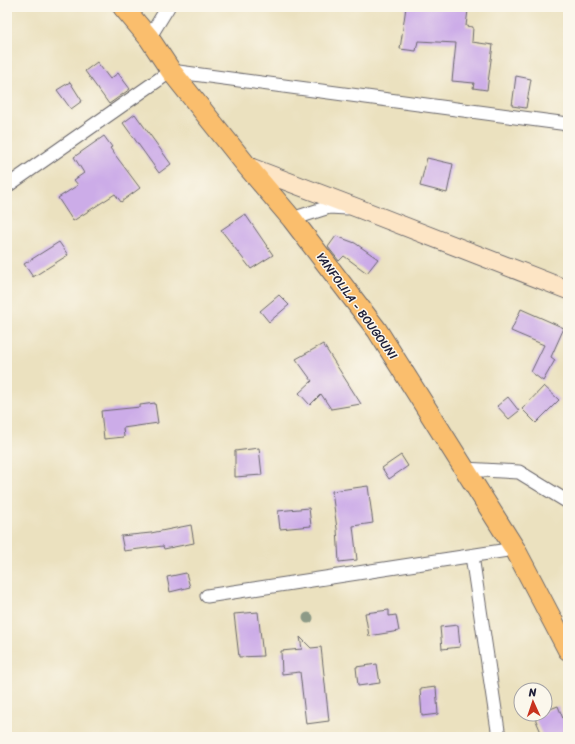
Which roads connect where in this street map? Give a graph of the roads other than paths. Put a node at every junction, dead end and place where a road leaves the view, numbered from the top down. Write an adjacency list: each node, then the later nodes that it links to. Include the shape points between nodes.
1 (123, 7): 3 (main road, YANFOLILA - BOUGOUNI)
2 (168, 7): 3 (street)
3 (149, 38): 4 (main road, YANFOLILA - BOUGOUNI)
4 (171, 71): 5 (street); 6 (main road, YANFOLILA - BOUGOUNI); 7 (street)
5 (568, 124)
6 (247, 166): 8 (street); 9 (main road, YANFOLILA - BOUGOUNI)
7 (7, 186)
8 (360, 208): 9 (street, via 329,207); 10 (street)
9 (292, 219): 11 (main road, YANFOLILA - BOUGOUNI, via 377,330)
10 (568, 290)
11 (464, 469): 12 (street, via 518,472); 13 (main road, YANFOLILA - BOUGOUNI)
12 (568, 502)
13 (515, 549): 14 (street); 16 (main road, YANFOLILA - BOUGOUNI)
14 (472, 556): 15 (street); 17 (street)
15 (207, 596)
16 (568, 650)
17 (499, 737)

